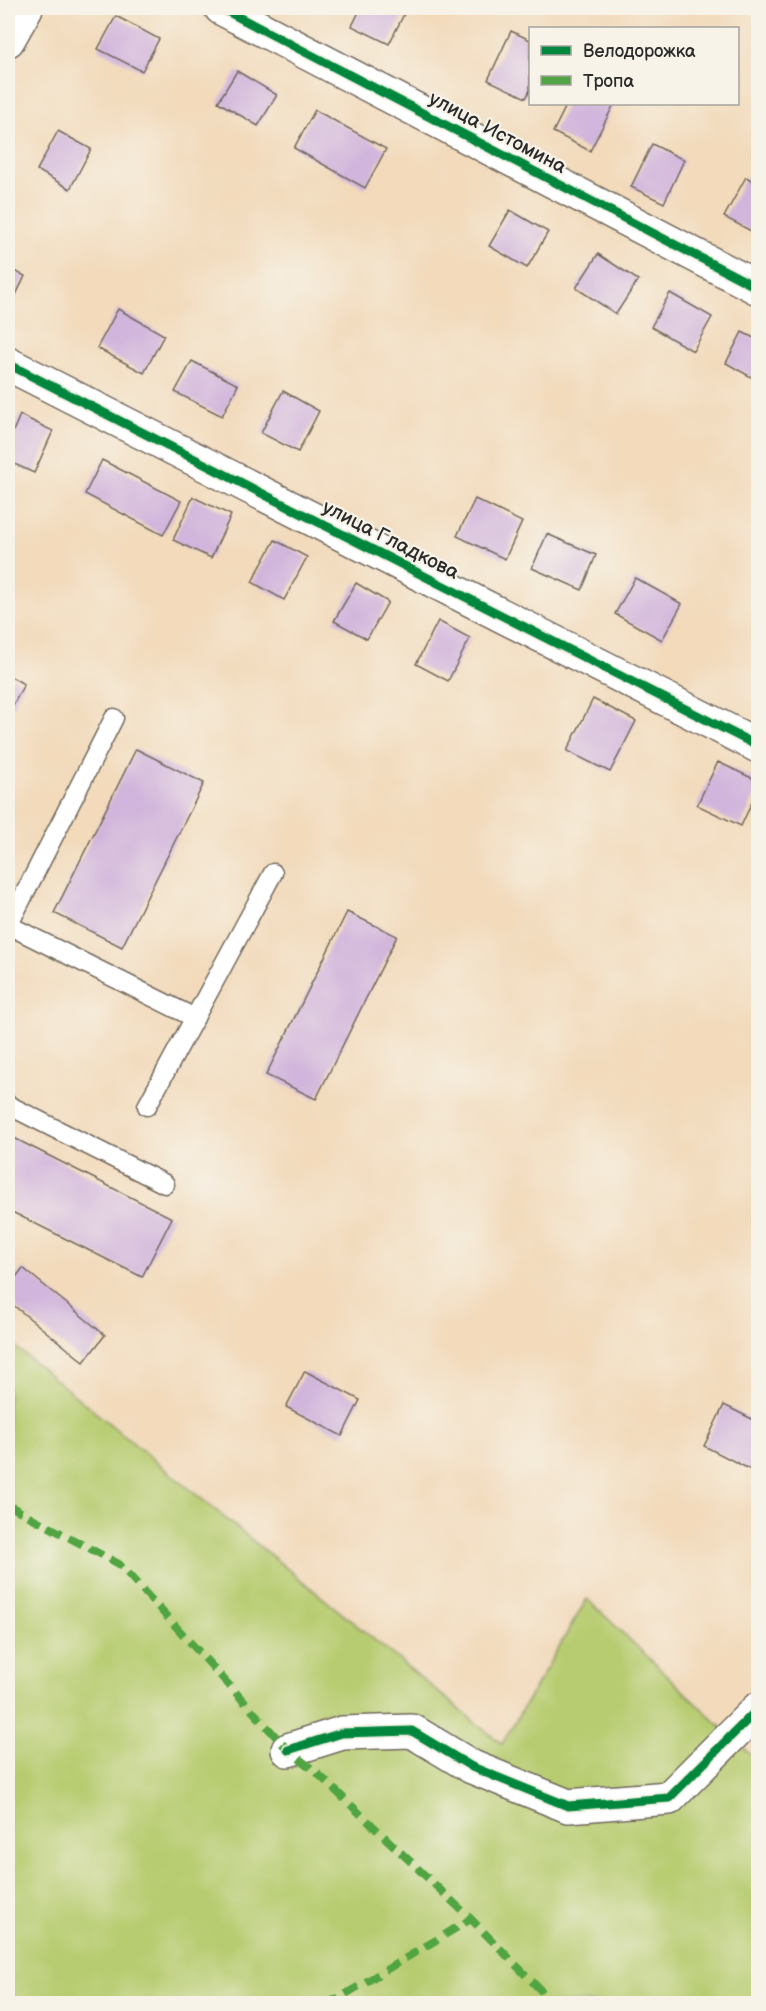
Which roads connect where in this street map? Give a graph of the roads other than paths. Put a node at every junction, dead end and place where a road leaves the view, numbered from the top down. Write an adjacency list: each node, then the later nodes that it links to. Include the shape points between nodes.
1 (220, 8): 2 (street, улица Истомина)
2 (759, 288)
3 (8, 364): 5 (street, улица Гладкова)
4 (114, 718): 7 (lane)
5 (759, 746)
6 (273, 873): 8 (lane)
7 (8, 925): 8 (lane)
8 (195, 1018): 10 (lane)
9 (8, 1105): 11 (lane)
10 (147, 1106)
11 (165, 1184)
12 (759, 1709): 13 (street, via 669,1798 568,1806 472,1767 412,1731 342,1733)
13 (288, 1750)

